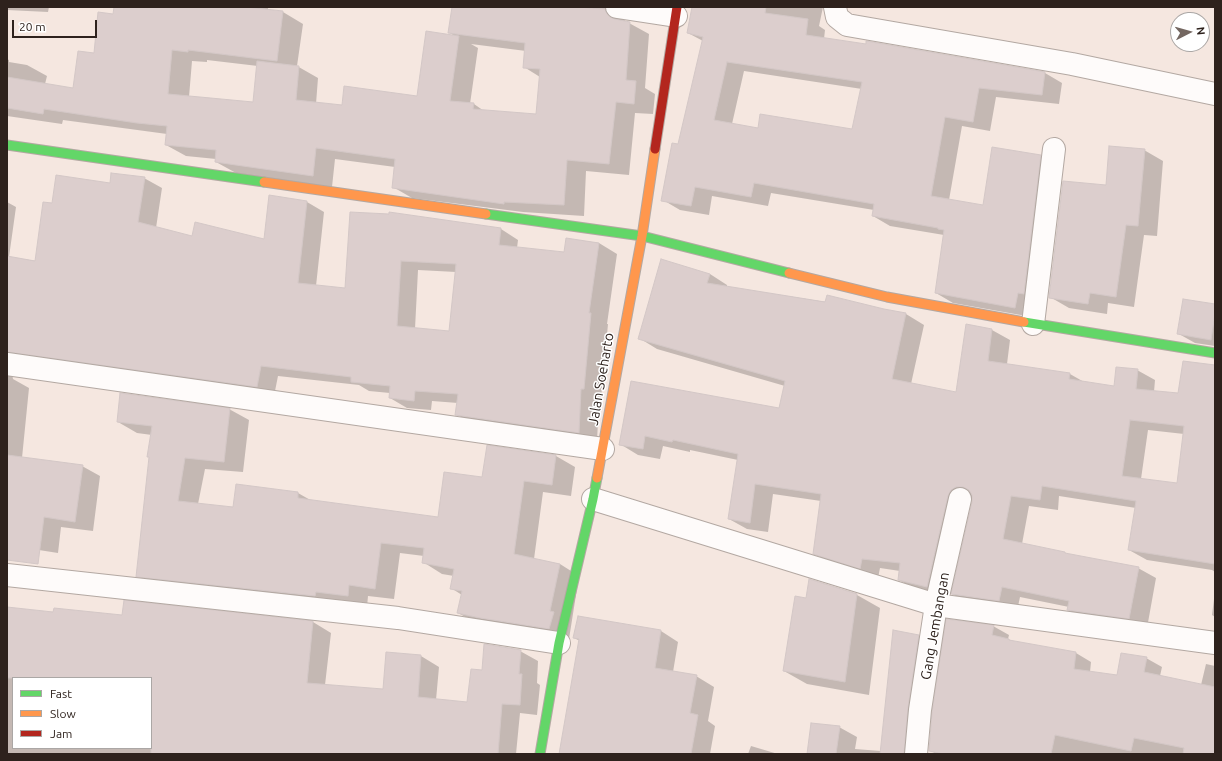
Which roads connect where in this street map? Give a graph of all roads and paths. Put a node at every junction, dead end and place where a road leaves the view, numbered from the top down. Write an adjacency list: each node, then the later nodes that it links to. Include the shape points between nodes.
1 (617, 7): 3 (street)
2 (835, 7): 4 (street, via 837,17 847,26 1072,64)
3 (676, 12): 7 (street, Jalan Soeharto)
4 (1215, 94)
5 (7, 145): 7 (street)
6 (1054, 149): 8 (street)
7 (642, 236): 8 (street, via 887,297); 11 (street, Jalan Soeharto)
8 (1033, 324): 9 (street)
9 (1215, 353)
10 (7, 364): 11 (street)
11 (603, 449): 12 (street, Jalan Soeharto)
12 (593, 499): 15 (street); 16 (street, Jalan Soeharto)
13 (960, 499): 15 (street, Gang Jembangan)
14 (7, 575): 16 (street, via 398,618)
15 (936, 605): 17 (street); 19 (street, Gang Jembangan)
16 (559, 643): 18 (street, Jalan Soeharto)
17 (1215, 643)
18 (540, 754)
19 (916, 754)

